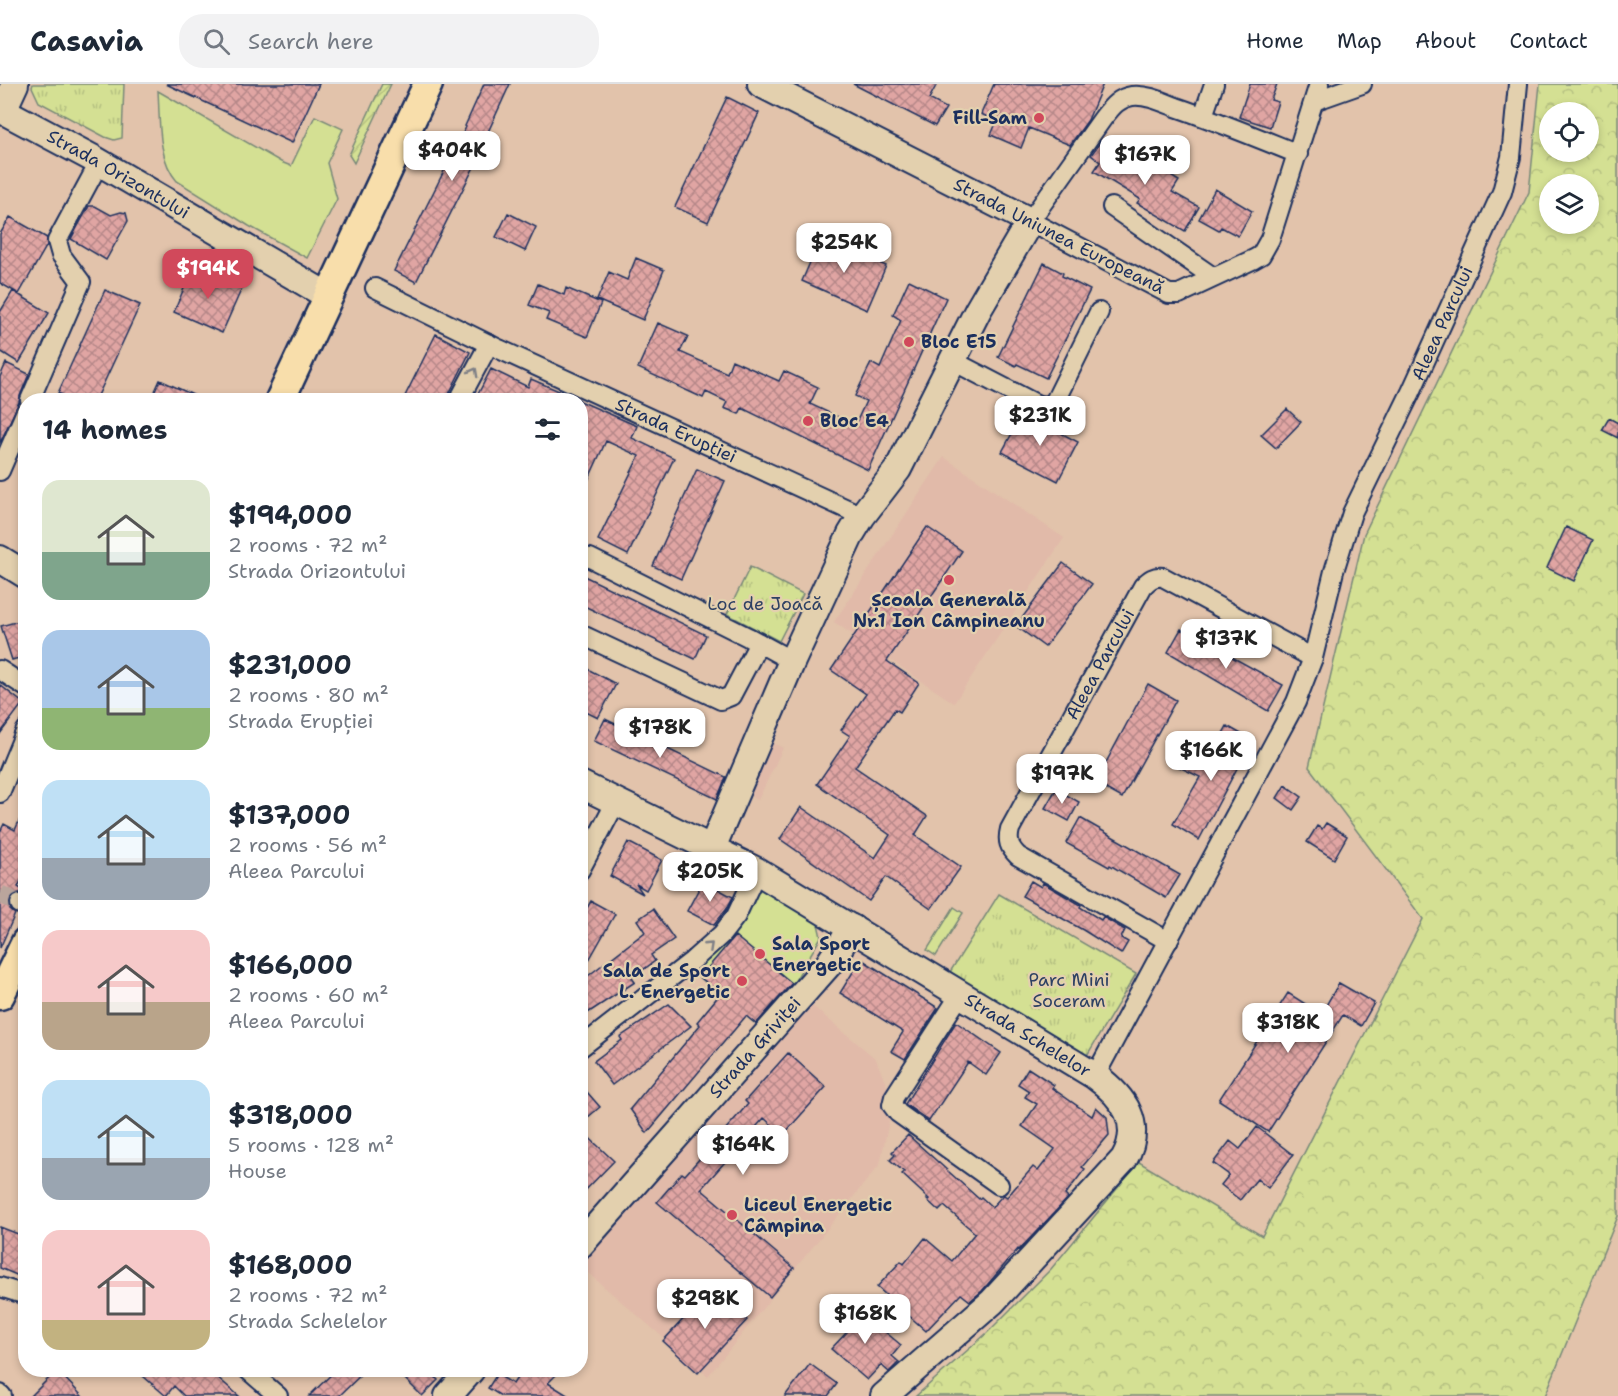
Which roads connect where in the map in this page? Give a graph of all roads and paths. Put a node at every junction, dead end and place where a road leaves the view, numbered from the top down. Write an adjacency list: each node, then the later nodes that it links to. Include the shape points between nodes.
1 (15, 84): 9 (main road)
2 (428, 84): 17 (main road)
3 (761, 84): 14 (main road, Strada Uniunea Europeană)
4 (1214, 84): 10 (street)
5 (1362, 84): 8 (street)
6 (1508, 84): 7 (street)
7 (1518, 84): 32 (street, Aleea Parcului, via 1511,157 1502,192 1352,513)
8 (1317, 92): 11 (street, Strada Uniunea Europeană)
9 (2, 110): 12 (main road, Strada Orizontului)
10 (1203, 116): 11 (street); 14 (street, via 1147,97 1124,98 1103,118)
11 (1298, 154): 15 (street, Strada Uniunea Europeană, via 1267,248 1261,255)
12 (99, 163): 17 (main road, Strada Orizontului); 21 (street, via 57,241 61,255 81,282)
13 (1112, 207): 15 (street)
14 (1030, 221): 15 (street, Strada Uniunea Europeană, via 1169,294 1179,294); 20 (main road)
15 (1213, 278)
16 (375, 288): 19 (street, Strada Erupției)
17 (328, 296): 22 (main road)
18 (1099, 312): 20 (street, via 1049,406 1038,405)
19 (489, 344): 23 (street, one-way to 19); 26 (street, Strada Erupției)
20 (953, 361): 26 (main road, via 898,469)
21 (33, 393)
22 (283, 393)
23 (463, 393)
24 (18, 429): 25 (street)
25 (0, 471)
26 (862, 516): 33 (main road)
27 (588, 558): 31 (street)
28 (0, 559): 29 (main road)
29 (18, 570)
30 (588, 638): 31 (street, via 720,700 731,696)
31 (759, 643): 33 (street)
32 (1313, 658): 44 (street, Aleea Parcului, via 1296,702); 44 (street, Aleea Parcului, via 1163,577 1150,579 1010,829 1007,840 1018,856)
33 (792, 662): 40 (main road)
34 (0, 670): 35 (street)
35 (18, 682)
36 (18, 749): 38 (street)
37 (588, 788): 39 (main road, Strada Schelelor)
38 (0, 793)
39 (616, 802): 40 (main road, Strada Schelelor); 41 (street)
40 (712, 848): 42 (main road, Strada Schelelor)
41 (588, 855)
42 (757, 871): 43 (main road, Strada Schelelor); 48 (street, one-way to 42, via 722,934 736,916)
43 (852, 928): 47 (main road, Strada Schelelor); 51 (main road, Strada Griviței, via 828,965)
44 (1168, 941): 49 (street, Aleea Parcului)
45 (18, 958): 46 (main road)
46 (0, 995)
47 (960, 995): 49 (main road, Strada Schelelor); 50 (street, via 892,1105)
48 (588, 1042)
49 (1095, 1076): 58 (main road, Strada Schelelor, via 1111,1088 1133,1126 1132,1145 1124,1159 992,1302)
50 (999, 1185)
51 (588, 1236)
52 (0, 1287): 53 (street)
53 (18, 1293)
54 (256, 1377): 56 (street)
55 (465, 1377): 57 (main road)
56 (278, 1396)
57 (448, 1396)
58 (885, 1396)

